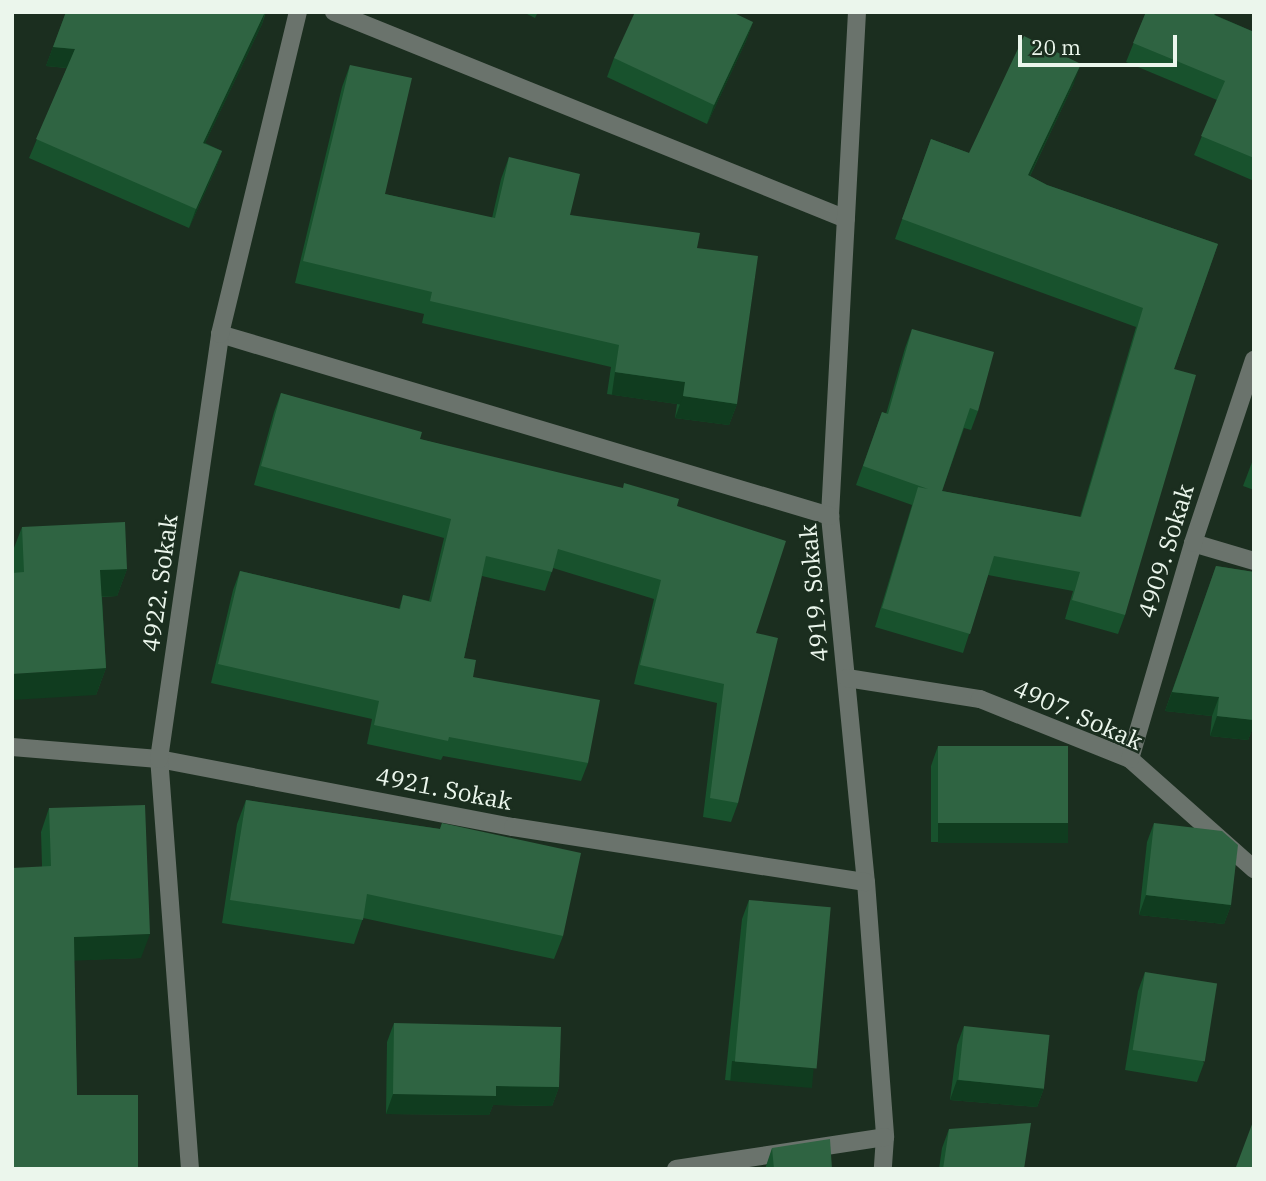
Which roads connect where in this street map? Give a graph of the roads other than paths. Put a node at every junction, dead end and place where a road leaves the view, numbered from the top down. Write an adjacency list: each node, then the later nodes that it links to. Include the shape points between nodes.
1 (298, 12): 5 (street, 4922. Sokak)
2 (334, 12): 4 (street)
3 (857, 12): 4 (street, 4919. Sokak)
4 (846, 219): 7 (street, 4919. Sokak)
5 (220, 334): 7 (street); 13 (street, 4922. Sokak)
6 (1254, 359): 8 (street, 4909. Sokak)
7 (830, 516): 10 (street, 4919. Sokak)
8 (1193, 543): 9 (street); 12 (street, 4909. Sokak)
9 (1254, 561)
10 (847, 678): 12 (street, 4907. Sokak, via 980,699); 15 (street, 4919. Sokak)
11 (12, 747): 13 (street, 4921. Sokak)
12 (1130, 759): 14 (street, 4907. Sokak)
13 (159, 760): 15 (street, 4921. Sokak, via 513,827); 17 (street, 4922. Sokak)
14 (1254, 869)
15 (866, 882): 16 (street, 4919. Sokak)
16 (885, 1138): 18 (street); 19 (street, 4919. Sokak)
17 (191, 1169)
18 (676, 1169)
19 (883, 1169)

